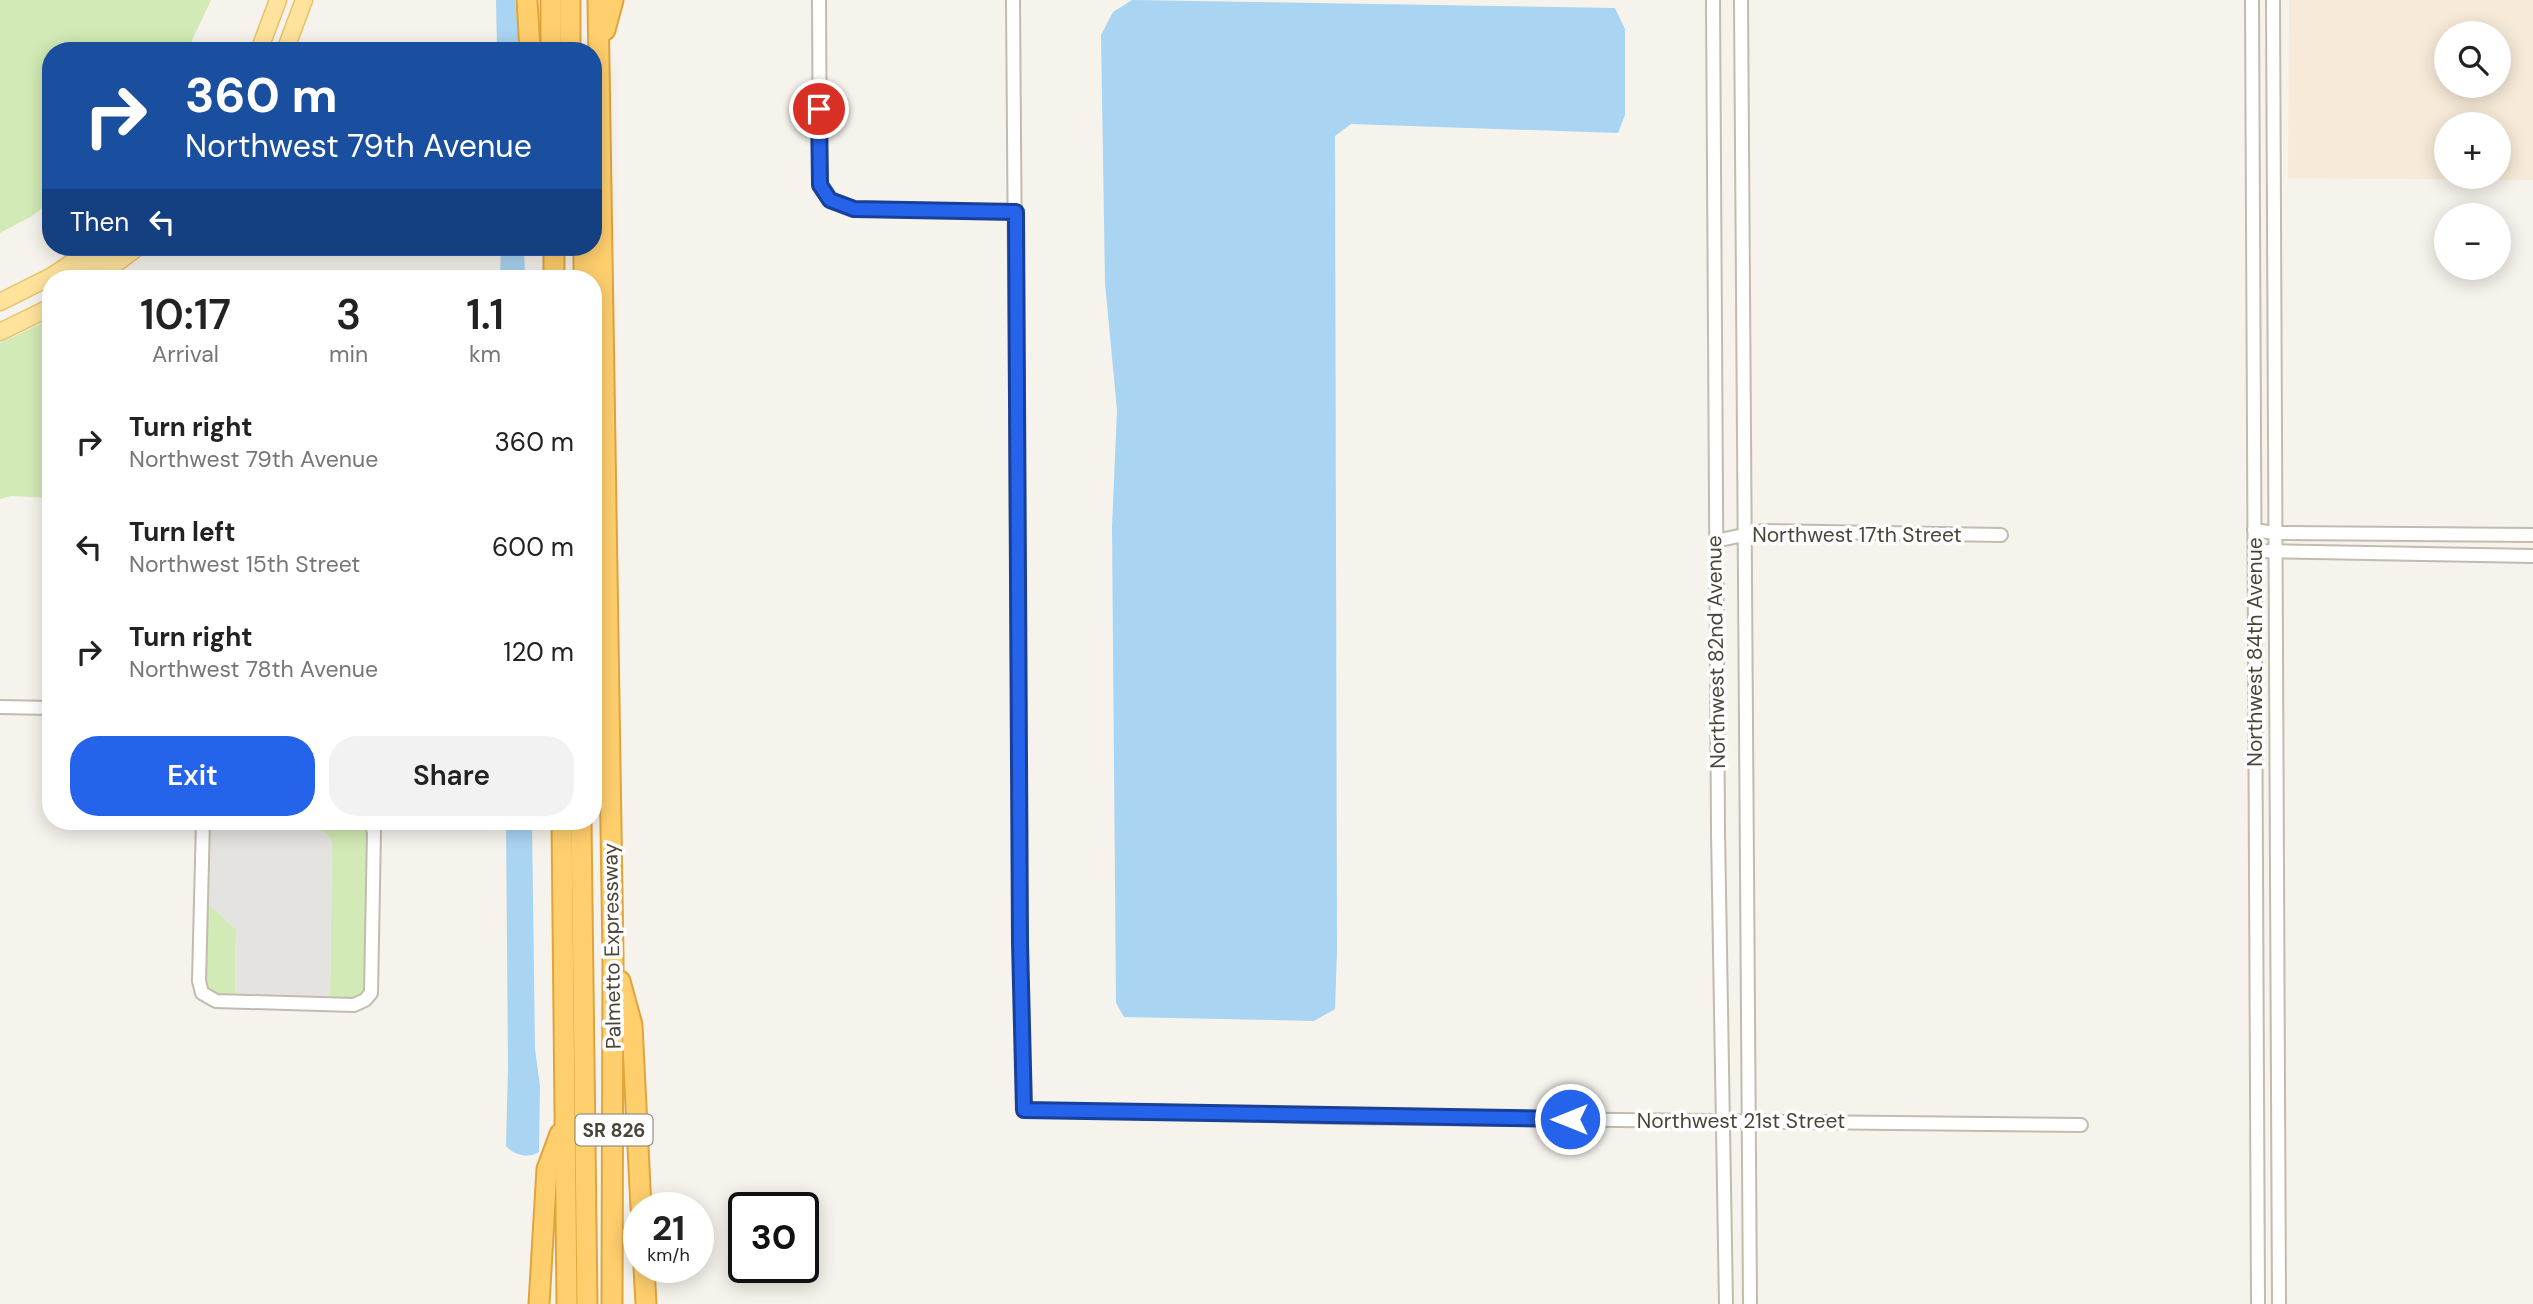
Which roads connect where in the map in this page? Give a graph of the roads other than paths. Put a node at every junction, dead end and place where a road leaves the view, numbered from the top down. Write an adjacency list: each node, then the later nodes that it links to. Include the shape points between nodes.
1 (278, 0): 15 (main road)
2 (304, 0): 16 (main road)
3 (527, 0): 17 (highway)
4 (551, 0): 18 (highway)
5 (570, 0): 19 (highway)
6 (580, 0): 20 (highway)
7 (598, 0): 21 (highway, Palmetto Expressway / SR 826)
8 (613, 0): 22 (highway)
9 (819, 0): 25 (street, via 820,185 830,200 854,209)
10 (1013, 0): 25 (street)
11 (1713, 0): 40 (street, Northwest 82nd Avenue)
12 (1741, 0): 37 (street, Northwest 82nd Avenue)
13 (2252, 0): 23 (street, Northwest 84th Avenue)
14 (2273, 0): 24 (street, Northwest 84th Avenue)
15 (262, 42)
16 (288, 42)
17 (529, 42)
18 (551, 42)
19 (570, 42)
20 (588, 42)
21 (591, 42)
22 (594, 42)
23 (2252, 70): 24 (street); 35 (street, Northwest 84th Avenue)
24 (2273, 70): 36 (street, Northwest 84th Avenue)
25 (1016, 212): 52 (street, Northwest 21st Street, via 1024,1110)
26 (121, 256): 27 (main road)
27 (101, 267)
28 (42, 281): 30 (main road)
29 (42, 291): 31 (main road)
30 (0, 302)
31 (0, 310)
32 (42, 311): 33 (main road)
33 (0, 332)
34 (602, 524): 51 (highway, Palmetto Expressway / SR 826)
35 (2254, 530): 36 (street); 41 (street, Northwest 84th Avenue)
36 (2275, 533): 39 (street); 42 (street, Northwest 84th Avenue)
37 (1743, 534): 38 (street, Northwest 17th Street); 40 (street, Northwest 17th Street); 53 (street, Northwest 82nd Avenue)
38 (2001, 535)
39 (2533, 535)
40 (1715, 541): 52 (street, Northwest 82nd Avenue)
41 (2255, 551): 42 (street); 66 (street, Northwest 84th Avenue)
42 (2275, 551): 43 (street); 67 (street, Northwest 84th Avenue)
43 (2533, 556)
44 (0, 707): 45 (street)
45 (42, 708)
46 (202, 830): 47 (street, via 202,993 216,1001 354,1005 370,993)
47 (374, 830)
48 (562, 830): 54 (highway, SR 826)
49 (581, 830): 60 (highway)
50 (593, 830): 61 (highway)
51 (613, 957): 56 (highway, via 632,1025); 62 (highway, Palmetto Expressway / SR 826)
52 (1721, 1121): 53 (street, Northwest 21st Street); 64 (street, Northwest 82nd Avenue)
53 (1748, 1121): 55 (street, Northwest 21st Street); 65 (street, Northwest 82nd Avenue)
54 (564, 1124): 58 (highway, via 547,1169); 59 (highway, SR 826)
55 (2081, 1125)
56 (640, 1192)
57 (645, 1283): 63 (highway)
58 (539, 1304)
59 (567, 1304)
60 (587, 1304)
61 (598, 1304)
62 (612, 1304)
63 (646, 1304)
64 (1726, 1304)
65 (1750, 1304)
66 (2258, 1304)
67 (2279, 1304)

